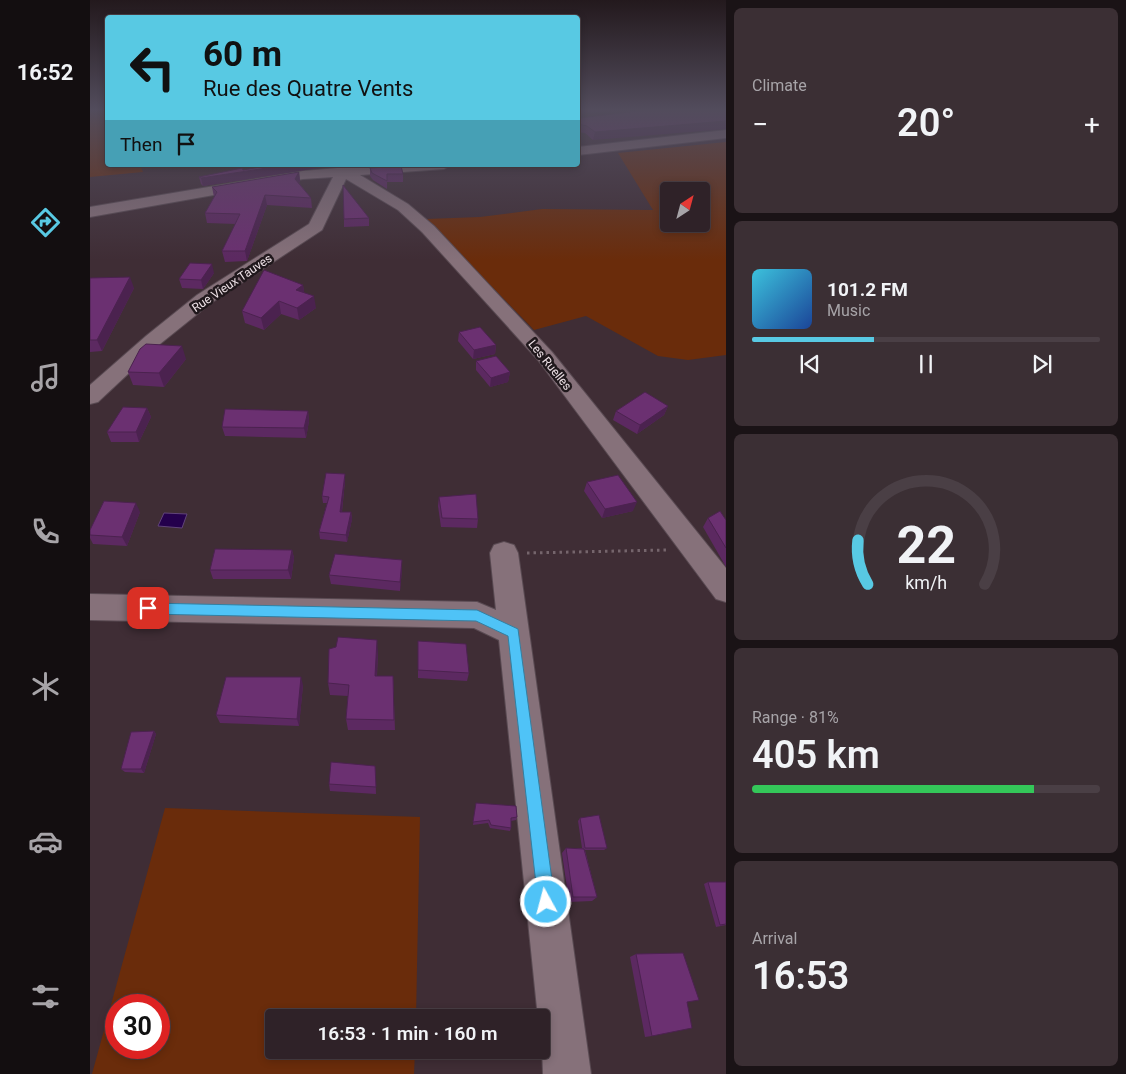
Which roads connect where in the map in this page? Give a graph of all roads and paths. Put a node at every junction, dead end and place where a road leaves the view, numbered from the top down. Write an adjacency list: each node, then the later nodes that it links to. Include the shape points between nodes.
1 (377, 167): 2 (street)
2 (344, 168): 3 (street); 4 (street, Rue Vieux Tauves, via 316,226 204,299); 6 (street, Les Ruelles, via 403,207 428,229 545,356)
3 (90, 212)
4 (97, 391): 5 (street, Rue Vieux Tauves)
5 (90, 413)
6 (694, 549): 7 (path); 8 (street, Les Ruelles)
7 (504, 553): 10 (street)
8 (726, 590)
9 (90, 607): 10 (street, via 477,616)
10 (514, 633): 11 (street)
11 (567, 1074)

